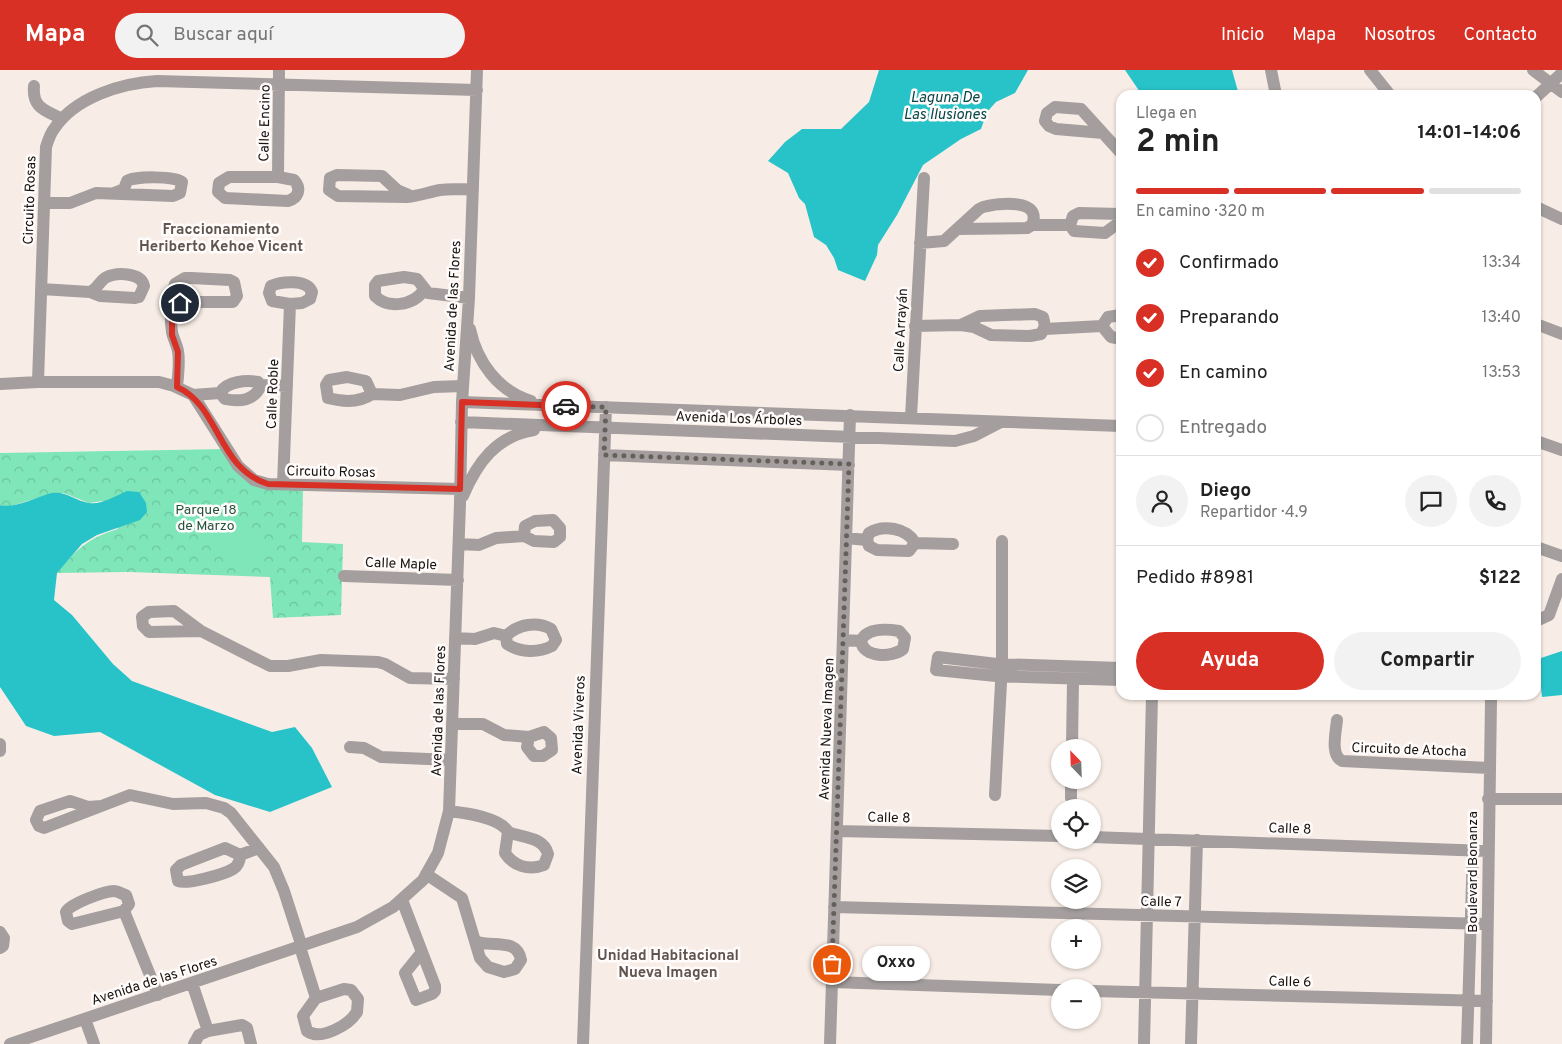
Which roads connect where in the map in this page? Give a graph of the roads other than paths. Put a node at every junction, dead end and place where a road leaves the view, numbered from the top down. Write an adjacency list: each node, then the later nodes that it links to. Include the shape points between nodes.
1 (279, 70): 8 (street, Calle Encino)
2 (477, 70): 10 (street, Avenida de las Flores)
3 (1271, 70): 11 (street)
4 (1370, 70): 12 (street)
5 (1533, 70): 7 (street)
6 (1562, 73): 7 (street)
7 (1550, 83): 13 (street); 14 (street)
8 (280, 84): 10 (street, Circuito Rosas); 15 (street, Circuito Rosas, via 157,81 130,84 99,95); 18 (street, Calle Encino)
9 (34, 86): 15 (street, via 33,98 39,106)
10 (477, 90): 20 (street, Avenida de las Flores)
11 (1275, 90)
12 (1386, 90)
13 (1541, 92)
14 (1562, 92)
15 (62, 119): 23 (street, Circuito Rosas, via 53,129 46,147)
16 (1103, 133): 17 (street)
17 (1116, 147)
18 (278, 177): 18 (street, Calle Encino, via 298,184 295,198 288,201 224,198 218,192 219,184 229,177)
19 (924, 178): 31 (street, Calle Arrayán)
20 (474, 189): 22 (street, via 439,190); 35 (street, Avenida de las Flores)
21 (114, 193): 23 (street, via 92,193 70,204)
22 (411, 196): 22 (street, via 334,196 329,190 330,178 337,175 382,176 397,190)
23 (44, 203): 32 (street, Circuito Rosas)
24 (1541, 209): 26 (street)
25 (1116, 214): 29 (street, via 1079,213 1073,216)
26 (1562, 219)
27 (1116, 224): 29 (street, via 1102,233 1074,231)
28 (1032, 225): 29 (street); 30 (street, via 1027,228); 30 (street, via 1034,214 1026,206 989,205 979,209)
29 (1070, 225)
30 (958, 229): 31 (street, via 944,241)
31 (920, 243): 40 (street, Calle Arrayán)
32 (41, 289): 34 (street); 46 (street, Circuito Rosas)
33 (424, 290): 35 (street)
34 (90, 292)
35 (468, 301): 50 (street, Avenida de las Flores); 56 (street, via 473,341 487,370 513,393)
36 (290, 304): 49 (street, Calle Roble)
37 (172, 312): 37 (street, via 174,287 186,278 230,280 236,287 237,296 232,302 184,302); 51 (street, via 172,335 178,352)
38 (1116, 316): 41 (street, via 1108,317)
39 (961, 325): 40 (street); 43 (street, via 991,335 1037,336); 43 (street, via 980,316 1035,314 1042,317)
40 (915, 326): 60 (street, Calle Arrayán)
41 (1102, 326): 43 (street); 45 (street, via 1111,338)
42 (1541, 326): 44 (street)
43 (1045, 329)
44 (1562, 334)
45 (1116, 338)
46 (38, 382): 47 (street, Circuito Rosas); 51 (street, Circuito Rosas, via 159,382)
47 (0, 384)
48 (261, 385): 49 (street); 52 (street, via 251,381 239,382); 52 (street, via 256,394 247,399 225,399)
49 (287, 386): 72 (street, Calle Roble)
50 (463, 386): 53 (street, via 434,387 400,395); 55 (street, Avenida de las Flores)
51 (177, 387): 54 (street, Circuito Rosas)
52 (220, 393): 54 (street)
53 (372, 394)
54 (193, 396): 72 (street, Circuito Rosas, via 231,457 246,474 268,484)
55 (462, 402): 56 (street, Avenida Los Árboles); 62 (street, Avenida de las Flores)
56 (546, 405): 57 (street, Avenida Los Árboles)
57 (606, 407): 58 (street, Avenida Los Árboles); 65 (street, Avenida Viveros)
58 (671, 409): 59 (street, Avenida Los Árboles); 66 (street)
59 (850, 415): 60 (street, Avenida Los Árboles); 67 (street, Avenida Nueva Imagen)
60 (911, 417): 61 (street, Avenida Los Árboles)
61 (1011, 421): 64 (street, Avenida Los Árboles); 67 (street, Avenida Los Árboles, via 955,441)
62 (461, 422): 63 (street, Avenida Los Árboles); 73 (street, Avenida de las Flores)
63 (568, 426): 65 (street, Avenida Los Árboles); 74 (street, via 528,431 496,446 478,466)
64 (1116, 426)
65 (605, 428): 66 (street, Avenida Los Árboles); 70 (street, Avenida Viveros)
66 (671, 430): 67 (street, Avenida Los Árboles)
67 (850, 437): 71 (street, Avenida Nueva Imagen)
68 (1541, 443): 69 (street)
69 (1562, 450)
70 (604, 455): 71 (street); 155 (street, Avenida Viveros)
71 (849, 464): 76 (street, Avenida Nueva Imagen)
72 (283, 484): 73 (street, Circuito Rosas)
73 (460, 489): 74 (street, Avenida de las Flores)
74 (460, 503): 80 (street, Avenida de las Flores)
75 (524, 536): 80 (street, via 496,538 479,545)
76 (846, 538): 77 (street); 91 (street, Avenida Nueva Imagen)
77 (867, 540): 79 (street, via 869,546 877,550 909,551); 79 (street, via 869,533 876,530 898,530 909,534)
78 (1002, 541): 94 (street)
79 (914, 543): 81 (street)
80 (459, 544): 86 (street, Avenida de las Flores)
81 (953, 544)
82 (1541, 548): 83 (street)
83 (1562, 556)
84 (344, 576): 86 (street, Calle Maple)
85 (1562, 579): 87 (street, via 1551,612)
86 (458, 580): 90 (street, Avenida de las Flores)
87 (1541, 620)
88 (201, 631): 96 (street, via 270,666 321,660 378,662 412,678)
89 (506, 636): 90 (street, via 494,633 475,639)
90 (455, 638): 96 (street, Avenida de las Flores)
91 (844, 640): 92 (street); 116 (street, Avenida Nueva Imagen)
92 (861, 641)
93 (1116, 669): 95 (street)
94 (1002, 670): 95 (street); 110 (street)
95 (1067, 675): 97 (street); 103 (street)
96 (454, 679): 101 (street, Avenida de las Flores)
97 (1116, 680)
98 (1152, 700): 120 (street)
99 (1490, 700): 108 (street, Boulevard Bonanza)
100 (1337, 720): 108 (street, Circuito de Atocha, via 1335,753 1340,761)
101 (452, 724): 102 (street, via 484,724 501,735); 107 (street, Avenida de las Flores)
102 (529, 737)
103 (1071, 739)
104 (0, 744): 106 (street)
105 (350, 748): 107 (street, via 364,748 381,757)
106 (0, 751)
107 (451, 760): 115 (street, Avenida de las Flores)
108 (1489, 768): 112 (street, Boulevard Bonanza)
109 (1071, 789): 111 (street)
110 (995, 795)
111 (1071, 798)
112 (1488, 798): 113 (street); 124 (street, Boulevard Bonanza)
113 (1562, 799)
114 (101, 806): 122 (street, via 133,795 174,804 209,803 231,813)
115 (449, 811): 117 (street, via 483,818 504,826); 126 (street, Avenida de las Flores, via 442,840)
116 (837, 831): 118 (street, Calle 8); 128 (street, Avenida Nueva Imagen)
117 (508, 832)
118 (1051, 836)
119 (1101, 837): 120 (street, Calle 8)
120 (1149, 838): 121 (street, Calle 8); 130 (street)
121 (1197, 840): 123 (street, Calle 8); 131 (street)
122 (259, 848): 125 (street); 136 (street, via 271,863 283,888)
123 (1473, 850): 124 (street, Calle 8); 132 (street, Boulevard Bonanza)
124 (1487, 851): 133 (street, Boulevard Bonanza)
125 (240, 855)
126 (426, 874): 127 (street, Avenida de las Flores); 135 (street, via 460,896)
127 (402, 900): 136 (street, Avenida de las Flores, via 367,923); 138 (street)
128 (834, 907): 130 (street, Calle 7); 139 (street, Avenida Nueva Imagen)
129 (124, 911): 145 (street)
130 (1147, 916): 131 (street, Calle 7); 143 (street)
131 (1194, 917): 132 (street, Calle 7); 144 (street)
132 (1470, 924): 133 (street, Calle 7); 147 (street, Boulevard Bonanza)
133 (1487, 924): 148 (street, Boulevard Bonanza)
134 (0, 932): 137 (street, via 4,938)
135 (474, 941)
136 (301, 947): 140 (street, Avenida de las Flores); 146 (street)
137 (0, 948)
138 (422, 952)
139 (832, 982): 141 (street); 156 (street, Avenida Nueva Imagen)
140 (192, 983): 145 (street, Avenida de las Flores); 150 (street)
141 (1051, 990)
142 (1101, 991): 143 (street, Calle 6)
143 (1146, 993): 144 (street, Calle 6); 157 (street)
144 (1192, 994): 147 (street, Calle 6); 158 (street)
145 (158, 995): 149 (street, Avenida de las Flores)
146 (316, 998): 146 (street, via 302,1019 311,1034 345,1025 357,1012 358,999 351,990 344,989)
147 (1468, 1001): 148 (street, Calle 6); 159 (street, Boulevard Bonanza)
148 (1487, 1001): 160 (street, Boulevard Bonanza)
149 (85, 1019): 151 (street, Avenida de las Flores); 152 (street)
150 (208, 1030): 153 (street, via 199,1035); 154 (street, via 242,1025 247,1028)
151 (10, 1044)
152 (94, 1044)
153 (194, 1044)
154 (251, 1044)
155 (583, 1044)
156 (830, 1044)
157 (1144, 1044)
158 (1191, 1044)
159 (1467, 1044)
160 (1486, 1044)

